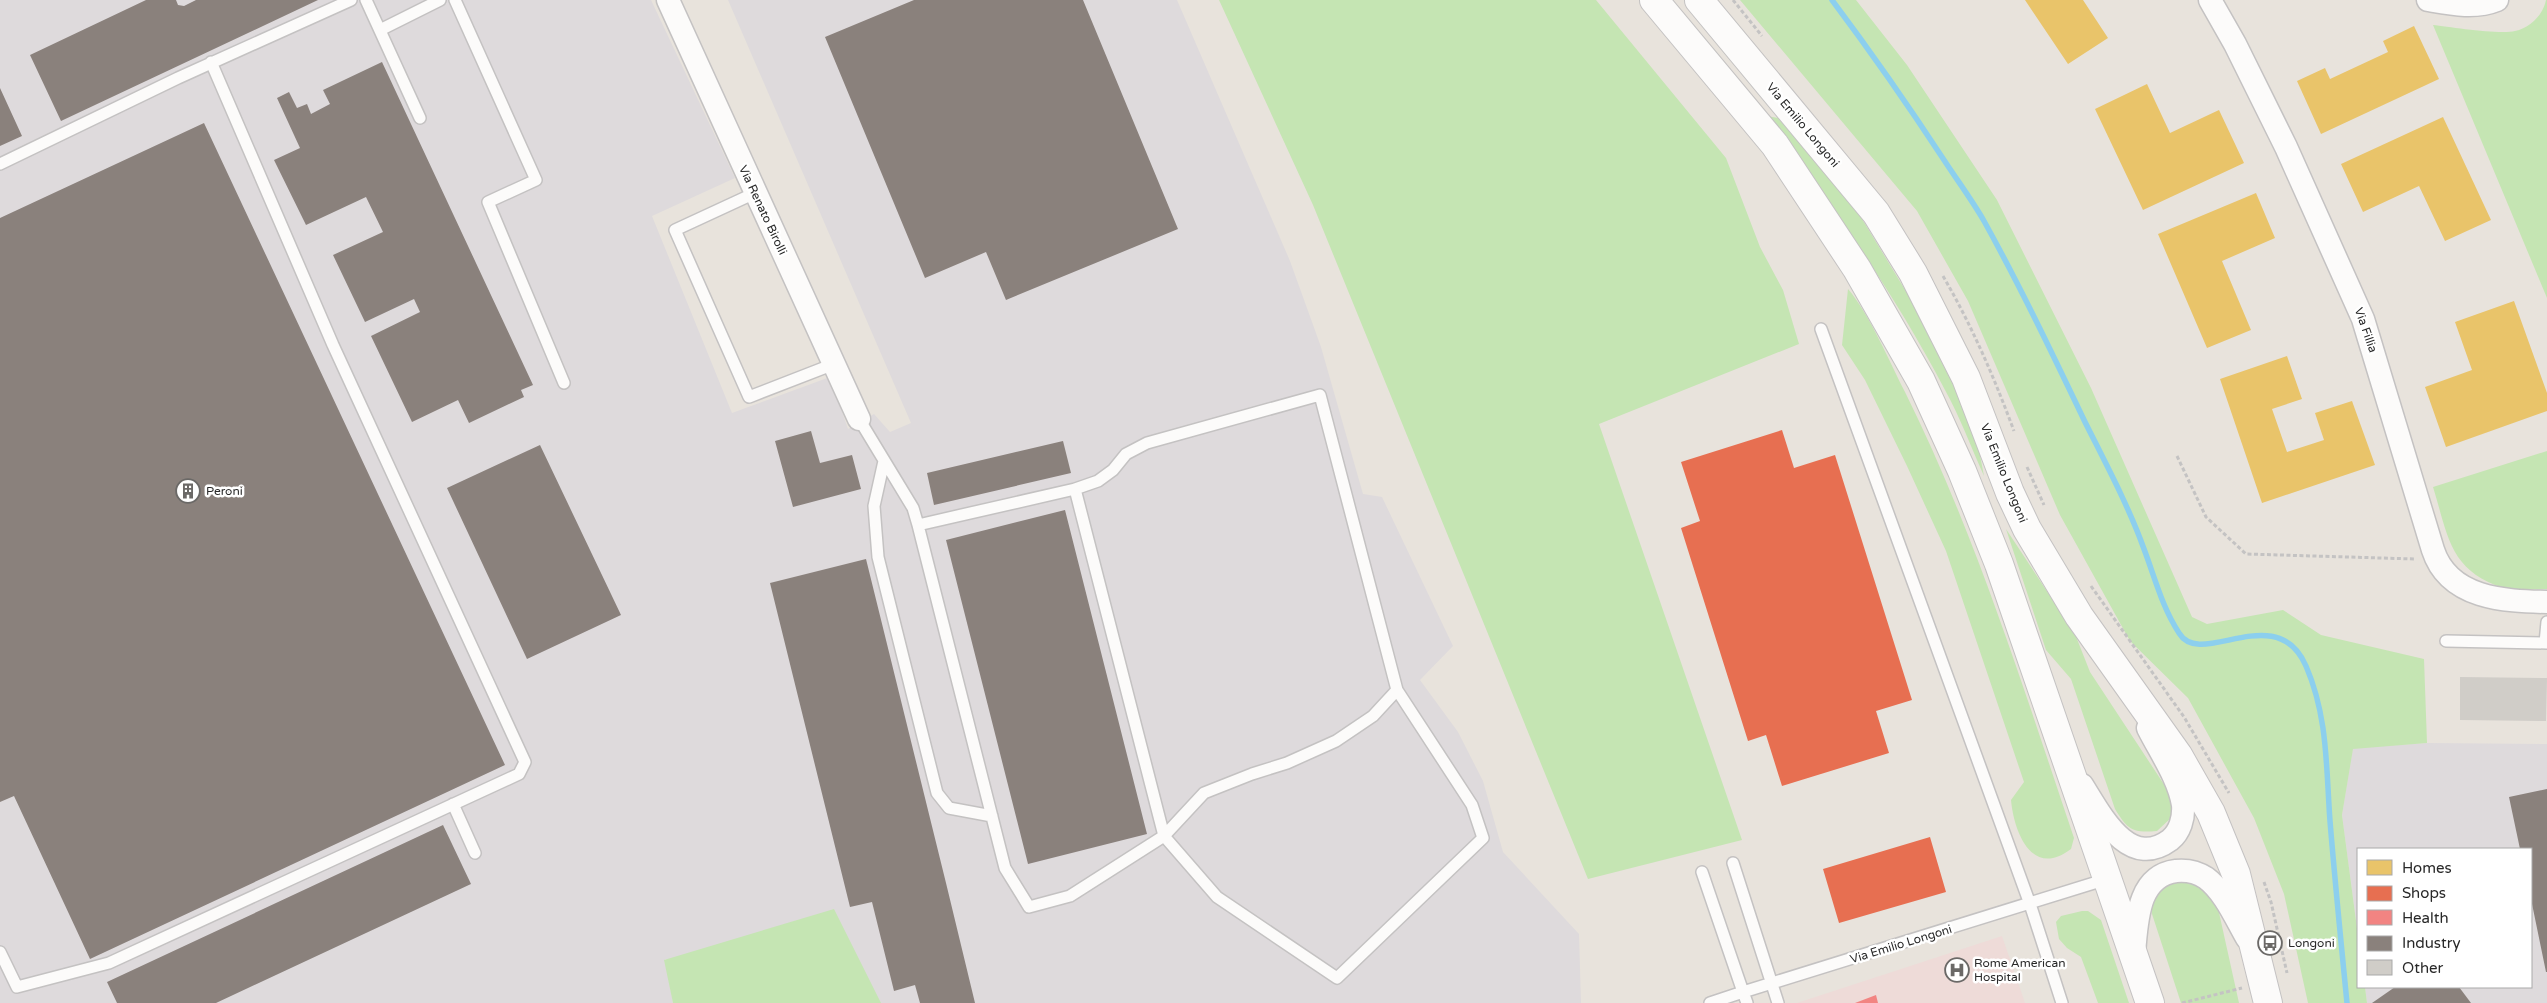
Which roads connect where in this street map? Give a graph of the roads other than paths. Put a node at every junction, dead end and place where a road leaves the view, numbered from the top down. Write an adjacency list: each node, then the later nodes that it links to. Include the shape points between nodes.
1 (351, 0): 12 (lane)
2 (366, 0): 11 (lane)
3 (440, 0): 11 (lane)
4 (455, 0): 18 (lane, via 536,180 488,202)
5 (668, 0): 15 (street, Via Renato Birolli)
6 (1654, 0): 29 (street, via 1775,145 1857,269 1921,382 2000,564)
7 (1699, 0): 27 (street, Via Emilio Longoni, via 1876,213 1943,328 2027,529 2080,616)
8 (2210, 0): 23 (street, Via Fillia, via 2286,147 2363,319 2436,559 2447,576 2490,599)
9 (2428, 0): 10 (street, via 2469,5 2486,5)
10 (2497, 0)
11 (380, 30): 13 (lane)
12 (211, 62): 14 (lane); 30 (lane, via 332,345 525,762 518,774)
13 (420, 118)
14 (0, 164)
15 (755, 193): 17 (street, Via Renato Birolli); 17 (lane, via 675,230 749,397)
16 (1821, 329): 37 (lane)
17 (834, 364): 19 (street, Via Renato Birolli)
18 (564, 383)
19 (859, 419): 20 (lane)
20 (884, 461): 22 (lane, via 913,508); 31 (lane, via 874,506 878,557 937,793 949,808)
21 (1075, 489): 22 (lane); 28 (lane, via 1098,481 1126,454 1147,443 1320,394); 32 (lane)
22 (918, 525): 31 (lane)
23 (2547, 602)
24 (2547, 622): 26 (lane)
25 (2446, 642): 26 (lane)
26 (2546, 643)
27 (2119, 671): 29 (street, via 2177,786 2183,814 2176,833 2169,841 2155,847 2140,848 2122,841 2106,823); 38 (street, Via Emilio Longoni, via 2178,755 2212,813 2236,874)
28 (1397, 690): 32 (lane, via 1373,716 1336,741 1287,763 1204,793); 32 (lane, via 1472,805 1483,838 1337,978 1217,897)
29 (2064, 757): 36 (street)
30 (453, 804): 33 (lane); 39 (lane, via 109,963 17,987)
31 (992, 816): 32 (lane, via 1005,868 1029,907 1070,896)
32 (1164, 836)
33 (475, 853)
34 (1733, 863): 41 (lane)
35 (1702, 872): 43 (lane)
36 (2107, 879): 37 (lane, Via Emilio Longoni); 40 (street)
37 (2030, 904): 41 (lane, Via Emilio Longoni); 46 (lane)
38 (2254, 950): 40 (street, via 2213,886 2197,873 2181,870 2163,875 2145,891); 42 (street, Via Emilio Longoni)
39 (0, 952)
40 (2134, 956): 47 (street)
41 (1771, 983): 43 (lane, Via Emilio Longoni); 45 (lane)
42 (2265, 993)
43 (1745, 998): 44 (lane, Via Emilio Longoni)
44 (1710, 1003)
45 (1778, 1003)
46 (2062, 1003)
47 (2150, 1003)

